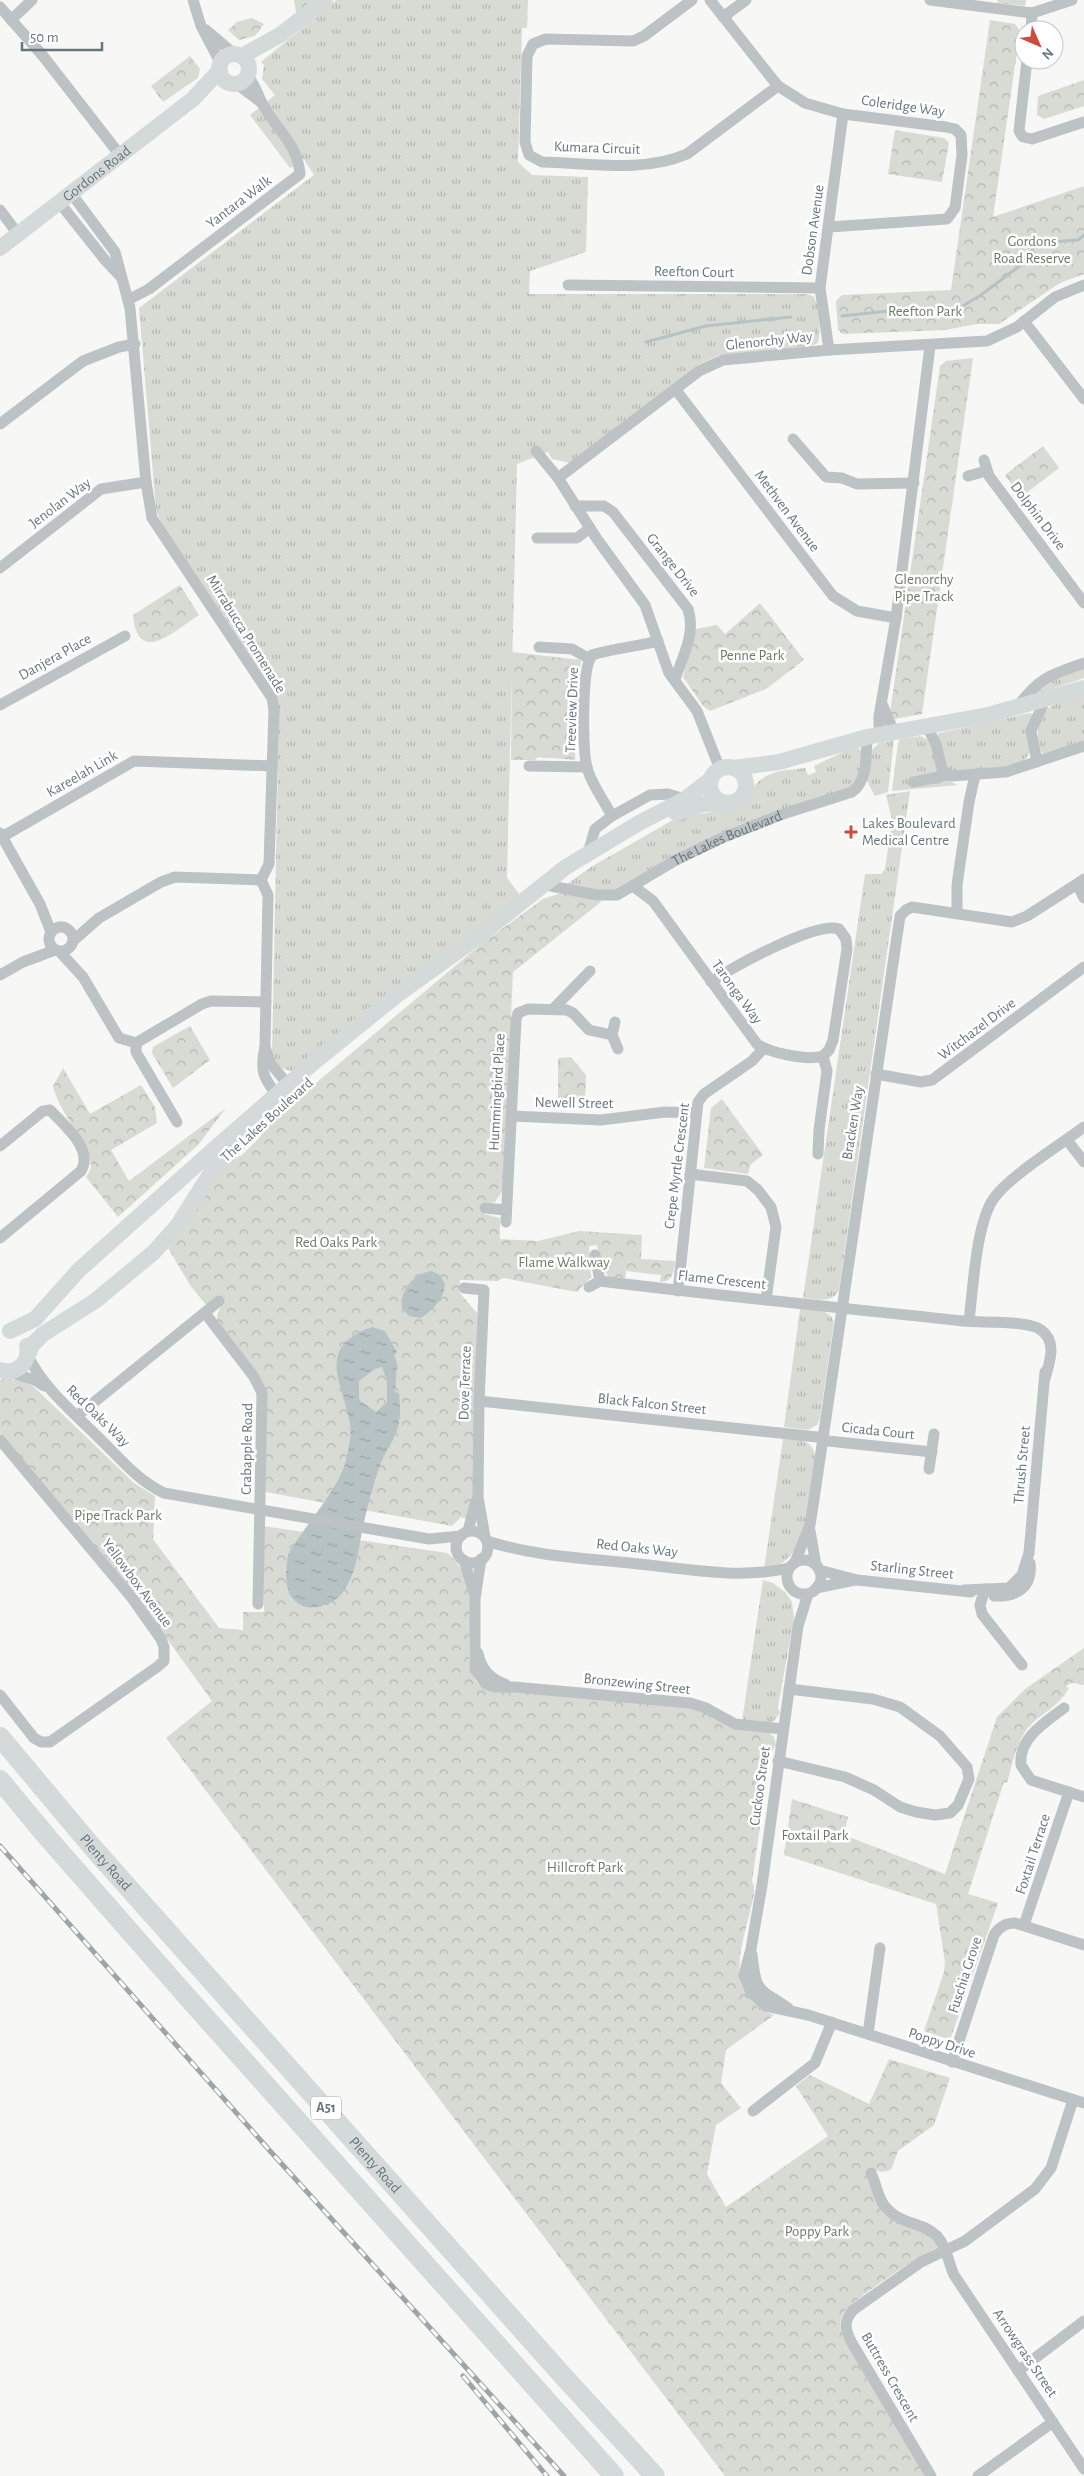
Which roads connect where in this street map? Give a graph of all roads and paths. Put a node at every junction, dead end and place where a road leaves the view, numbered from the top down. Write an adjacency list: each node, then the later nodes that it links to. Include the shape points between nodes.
1 (32, 0): 13 (street)
2 (193, 0): 15 (street)
3 (325, 0): 16 (street, Gordons Road)
4 (692, 0): 18 (street, Kumara Circuit, via 633,41 546,39 533,44 527,56 525,142 530,155 542,162 643,165 671,161 687,154)
5 (710, 0): 12 (street, Coleridge Way)
6 (746, 0): 12 (street)
7 (930, 0): 9 (street)
8 (1072, 0): 11 (street)
9 (980, 4): 11 (street)
10 (0, 7): 13 (street)
11 (1032, 13): 14 (street)
12 (723, 17): 18 (street, Coleridge Way)
13 (12, 20): 21 (street)
14 (1031, 20)
15 (201, 26): 16 (street); 16 (street)
16 (235, 69): 21 (street, Gordons Road); 30 (street, Yantara Walk, via 255,84 262,103 297,154 300,174 150,289)
17 (1026, 70): 20 (street, via 1019,131 1023,137 1032,139)
18 (778, 86): 19 (street, Coleridge Way, via 805,103)
19 (844, 114): 24 (street, Dobson Avenue); 24 (street, Coleridge Way, via 955,129 963,142 955,208 947,219)
20 (1084, 122)
21 (120, 155): 22 (street, Gordons Road)
22 (65, 197): 25 (street, Gordons Road); 30 (street, Mirrabucca Promenade, via 115,252)
23 (0, 210): 25 (street)
24 (829, 227): 29 (street, Dobson Avenue)
25 (18, 234): 26 (street, Gordons Road)
26 (0, 248)
27 (568, 285): 29 (street, Reefton Court)
28 (1084, 285): 31 (street, Glenorchy Way, via 1055,297)
29 (820, 288): 34 (street, Dobson Avenue)
30 (128, 300): 32 (street, Mirrabucca Promenade)
31 (1024, 321): 33 (street, Glenorchy Way, via 988,341); 36 (street)
32 (135, 344): 37 (street, via 83,360); 42 (street, Mirrabucca Promenade)
33 (930, 346): 34 (street, Glenorchy Way); 43 (street)
34 (829, 350): 35 (street, Glenorchy Way, via 723,360 699,371)
35 (676, 390): 41 (street, Glenorchy Way); 49 (street, Methven Avenue, via 833,596 857,611)
36 (1084, 399)
37 (0, 424)
38 (792, 439): 43 (street, via 826,477 842,478 856,484)
39 (536, 451): 41 (street)
40 (968, 476): 48 (street, Dolphin Drive, via 985,465)
41 (558, 478): 44 (street)
42 (146, 482): 47 (street, Jenolan Way, via 101,489); 65 (street, Mirrabucca Promenade, via 152,518 272,698)
43 (914, 482): 49 (street)
44 (576, 506): 45 (street); 55 (street, Grange Drive, via 604,506 613,512 688,609 691,632)
45 (590, 528): 46 (street, via 577,538); 51 (street, via 645,604)
46 (536, 538)
47 (0, 568)
48 (1084, 604)
49 (896, 618): 61 (street)
50 (125, 636): 58 (street, Danjera Place)
51 (658, 640): 53 (street, via 601,652); 55 (street, via 669,673)
52 (539, 646): 53 (street, via 572,649)
53 (590, 658): 67 (street, Treeview Drive, via 585,685 584,753)
54 (1084, 663): 59 (street, via 1045,677)
55 (675, 679): 68 (street, via 697,711)
56 (1082, 688): 57 (street)
57 (1046, 700): 59 (street); 64 (street, via 1032,731)
58 (0, 705)
59 (1017, 708): 60 (street)
60 (927, 727): 61 (street); 70 (street, via 936,744 942,769)
61 (880, 735): 63 (street); 80 (street, The Lakes Boulevard, via 860,786 852,792 744,828)
62 (1084, 746): 64 (street)
63 (779, 762): 68 (street); 73 (street, via 760,774)
64 (1037, 762): 69 (street, via 1006,772)
65 (272, 766): 78 (street, Kareelah Link, via 134,761); 81 (street, Mirrabucca Promenade, via 269,864)
66 (529, 766): 67 (street)
67 (587, 767): 77 (street, Treeview Drive)
68 (722, 772): 73 (street, via 745,779); 74 (street, The Lakes Boulevard); 76 (street, via 711,791)
69 (975, 775): 71 (street); 75 (street)
70 (948, 776): 71 (street); 72 (street)
71 (962, 776): 75 (street)
72 (913, 782)
73 (746, 790): 76 (street, via 740,799)
74 (685, 800): 77 (street, via 668,794 650,795); 79 (street, The Lakes Boulevard)
75 (969, 802): 87 (street)
76 (725, 803): 83 (street, The Lakes Boulevard, via 703,804 668,817)
77 (612, 816): 79 (street, via 596,829)
78 (1, 835): 90 (street)
79 (588, 853): 88 (street, The Lakes Boulevard)
80 (647, 877): 84 (street, The Lakes Boulevard); 86 (street, Taronga Way)
81 (261, 880): 89 (street, via 175,877); 99 (street, via 268,895)
82 (1080, 881): 85 (street); 87 (street, Bracken Way, via 1017,921)
83 (551, 886): 84 (street, The Lakes Boulevard, via 612,896); 88 (street, The Lakes Boulevard)
84 (633, 886): 86 (street, Taronga Way)
85 (1084, 898)
86 (653, 901): 98 (street, Taronga Way)
87 (952, 912): 107 (street, Bracken Way, via 912,907 900,916)
88 (508, 913): 108 (street, The Lakes Boulevard, via 400,1006)
89 (99, 918): 90 (street); 91 (street)
90 (56, 931): 91 (street, via 72,932); 92 (street, via 50,945); 93 (street)
91 (73, 943): 92 (street, via 67,950); 97 (street)
92 (57, 951): 93 (street); 97 (street)
93 (23, 962): 96 (street)
94 (1084, 967): 107 (street, Witchazel Drive, via 932,1080 921,1082)
95 (590, 971): 100 (street)
96 (0, 975)
97 (83, 977): 103 (street, via 119,1038)
98 (711, 982): 104 (street, Taronga Way); 106 (street, via 749,959 795,939 826,928 839,929 846,939 847,949 833,1040)
99 (266, 1002): 103 (street, via 211,1001); 108 (street, via 262,1070)
100 (553, 1009): 102 (street, Hummingbird Place, via 573,1013 589,1030); 110 (street, Hummingbird Place, via 523,1010 517,1015)
101 (615, 1022): 102 (street)
102 (612, 1035): 105 (street)
103 (136, 1043): 111 (street, via 136,1052)
104 (761, 1046): 106 (street, via 808,1057); 109 (street, Crepe Myrtle Crescent, via 743,1066 704,1094)
105 (618, 1049)
106 (823, 1056): 115 (street, via 828,1071)
107 (876, 1074): 129 (street, Bracken Way)
108 (285, 1094): 118 (street, The Lakes Boulevard); 120 (street, The Lakes Boulevard, via 224,1156)
109 (696, 1113): 110 (street, Newell Street, via 665,1112 601,1120); 117 (street, Crepe Myrtle Crescent)
110 (511, 1116): 119 (street, Hummingbird Place, via 506,1216)
111 (177, 1122)
112 (1084, 1127): 113 (street)
113 (1067, 1140): 116 (street); 131 (street, via 1007,1185 989,1206 982,1230)
114 (0, 1146): 121 (street, via 43,1111 50,1110 74,1136 85,1155 86,1164 82,1171)
115 (818, 1154)
116 (1084, 1162)
117 (690, 1174): 126 (street, Crepe Myrtle Crescent); 127 (street, via 747,1181 771,1207 776,1227)
118 (156, 1203): 120 (street, via 166,1198 177,1198); 132 (street, The Lakes Boulevard, via 79,1270 35,1319)
119 (485, 1208)
120 (187, 1211): 133 (street, The Lakes Boulevard, via 154,1252 88,1307 43,1334 32,1345)
121 (0, 1238)
122 (594, 1255): 123 (street)
123 (600, 1281): 124 (street); 126 (street, Flame Crescent)
124 (589, 1287)
125 (464, 1288): 136 (street, Dove Terrace, via 484,1290)
126 (678, 1291): 127 (street, Flame Crescent)
127 (766, 1300): 129 (street, Flame Crescent)
128 (219, 1302): 130 (street)
129 (842, 1308): 131 (street, Thrush Street); 139 (street, Bracken Way)
130 (205, 1313): 137 (street); 144 (street, Crabapple Road, via 254,1377 262,1393)
131 (969, 1321): 158 (street, Thrush Street, via 1035,1326 1045,1333 1051,1350 1045,1379 1029,1553 1022,1575 1014,1585)
132 (5, 1331): 133 (street, via 22,1337)
133 (28, 1355): 134 (street, The Lakes Boulevard, via 21,1367); 135 (street, Red Oaks Way)
134 (4, 1372): 135 (street, Red Oaks Way, via 35,1380)
135 (51, 1392): 137 (street, Red Oaks Way)
136 (479, 1401): 139 (street, Black Falcon Street); 143 (street, Dove Terrace)
137 (76, 1416): 144 (street, Red Oaks Way, via 123,1461 165,1486 207,1499)
138 (934, 1434): 141 (street, Cicada Court)
139 (822, 1439): 141 (street, Cicada Court); 145 (street, Bracken Way)
140 (0, 1440): 164 (street, Yellowbox Avenue, via 117,1579 150,1622 164,1647 164,1661 157,1667 60,1737 45,1742 30,1734)
141 (932, 1452): 142 (street, Cicada Court)
142 (929, 1469)
143 (478, 1497): 146 (street, Dove Terrace); 148 (street, Dove Terrace)
144 (261, 1509): 147 (street, Red Oaks Way); 160 (street, Crabapple Road)
145 (810, 1525): 152 (street, Bracken Way); 153 (street, Bracken Way)
146 (464, 1534): 147 (street, Red Oaks Way); 148 (street, via 477,1532); 150 (street, via 457,1544)
147 (429, 1539): 150 (street, Red Oaks Way)
148 (486, 1539): 149 (street, Red Oaks Way); 151 (street, via 487,1551)
149 (518, 1551): 151 (street, Red Oaks Way); 154 (street, Red Oaks Way)
150 (461, 1556): 151 (street, via 473,1562); 159 (street)
151 (483, 1558): 159 (street)
152 (792, 1565): 153 (street, via 806,1560); 154 (street, Red Oaks Way); 156 (street, via 786,1579)
153 (818, 1567): 155 (street, Starling Street); 157 (street, via 821,1579)
154 (753, 1574): 156 (street, Red Oaks Way)
155 (857, 1580): 157 (street, Starling Street); 158 (street, Starling Street)
156 (791, 1588): 157 (street); 161 (street, Cuckoo Street)
157 (812, 1591): 161 (street, Cuckoo Street)
158 (985, 1593): 162 (street, via 997,1632)
159 (475, 1599): 166 (street, Bronzewing Street, via 478,1667 486,1684 690,1703 735,1724)
160 (258, 1604)
161 (798, 1626): 163 (street, Cuckoo Street)
162 (1022, 1665)
163 (789, 1689): 166 (street, Cuckoo Street); 168 (street, via 873,1699 900,1707 940,1736 967,1767 969,1779 958,1805 950,1813 935,1815 900,1807 845,1777)
164 (0, 1694)
165 (1064, 1708): 170 (street, via 1033,1733 1020,1761 1031,1780)
166 (783, 1729): 168 (street, Cuckoo Street)
167 (0, 1737): 188 (highway, Plenty Road / A51, via 94,1849)
168 (778, 1761): 175 (street, Cuckoo Street, via 751,1949)
169 (0, 1780): 187 (highway, Plenty Road / A51, via 182,1991)
170 (1068, 1792): 171 (street); 172 (street, Foxtail Terrace)
171 (1084, 1797)
172 (1024, 1925): 173 (street, Fuschia Grove); 178 (street, Fuschia Grove, via 1009,1923 994,1935)
173 (1084, 1945)
174 (880, 1948): 177 (street)
175 (755, 1991): 176 (street, Poppy Drive, via 792,2011)
176 (832, 2022): 177 (street, Poppy Drive); 180 (street, via 815,2063)
177 (868, 2034): 178 (street, Poppy Drive)
178 (952, 2062): 179 (street, Poppy Drive)
179 (1078, 2101): 182 (street, via 1051,2168 1042,2182 965,2241)
180 (751, 2111)
181 (871, 2173): 182 (street, Arrowgrass Street, via 879,2196 889,2210 907,2223 931,2230)
182 (946, 2251): 184 (street, Arrowgrass Street, via 954,2274); 189 (street, Buttress Crescent, via 921,2262 857,2308 845,2324 852,2343)
183 (1084, 2321): 184 (street)
184 (1018, 2371): 185 (street, Arrowgrass Street)
185 (1052, 2422): 186 (street, Arrowgrass Street); 190 (street)
186 (1084, 2469)
187 (614, 2476)
188 (655, 2476)
189 (931, 2476)
190 (978, 2476)

